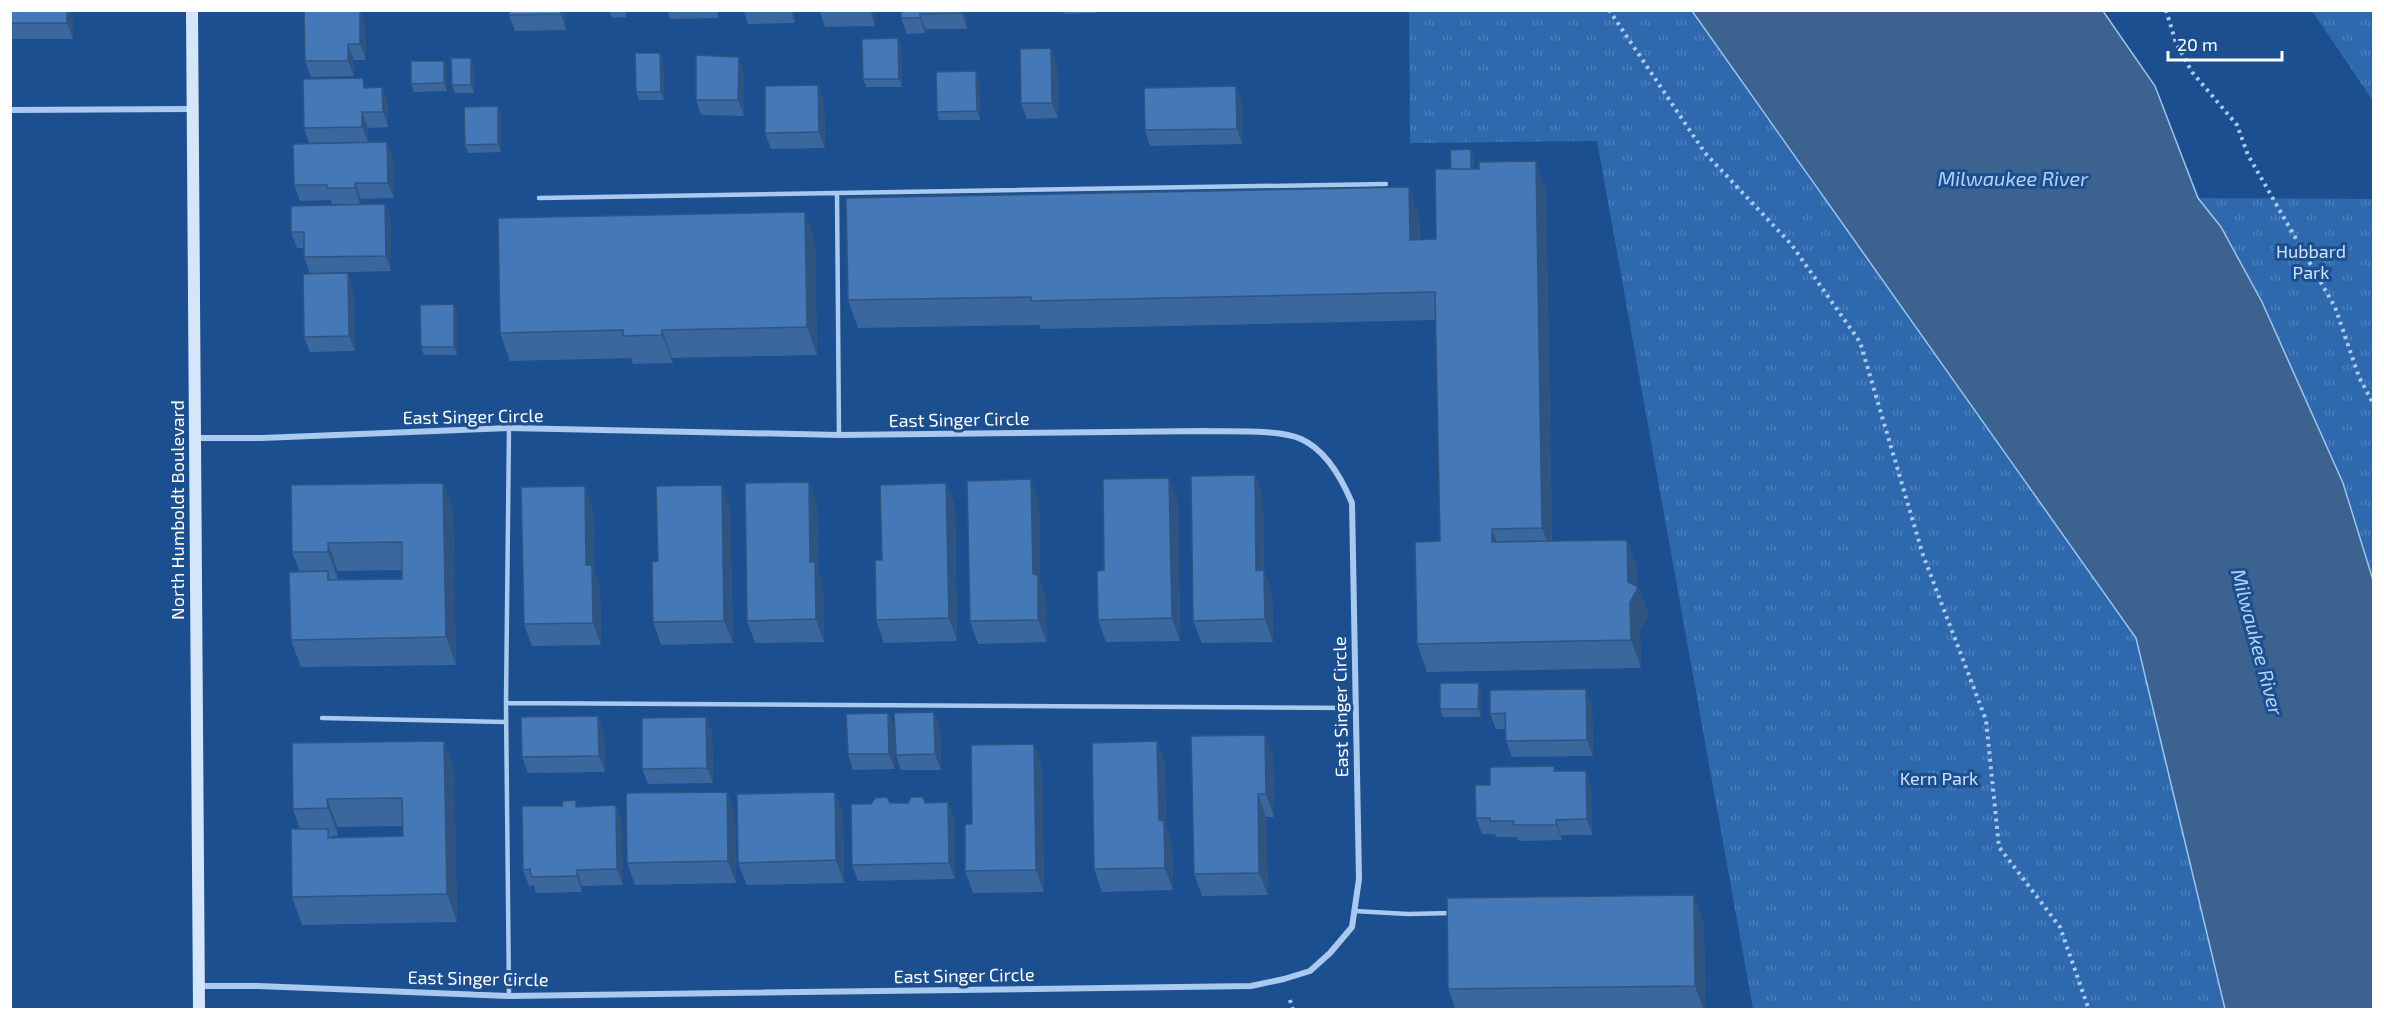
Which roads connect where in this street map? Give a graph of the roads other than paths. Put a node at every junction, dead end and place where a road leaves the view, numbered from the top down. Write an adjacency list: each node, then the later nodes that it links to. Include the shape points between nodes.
1 (192, 10): 2 (main road, North Humboldt Boulevard)
2 (193, 109): 3 (street); 9 (main road, North Humboldt Boulevard)
3 (10, 110)
4 (1386, 184): 5 (lane)
5 (837, 193): 6 (lane); 8 (lane)
6 (540, 198)
7 (509, 428): 8 (street, East Singer Circle); 9 (street, East Singer Circle); 10 (lane)
8 (840, 435): 11 (street, East Singer Circle, via 1204,431 1264,432 1301,439 1341,476 1352,503)
9 (195, 438): 16 (main road, North Humboldt Boulevard)
10 (506, 703): 11 (lane); 13 (lane)
11 (1355, 708): 14 (street, East Singer Circle, via 1359,879)
12 (322, 718): 13 (lane)
13 (506, 722): 17 (lane)
14 (1354, 911): 15 (lane); 17 (street, East Singer Circle, via 1352,927 1310,971 1251,986)
15 (1455, 912)
16 (200, 986): 17 (street, East Singer Circle); 18 (main road, North Humboldt Boulevard)
17 (509, 996)
18 (200, 1010)

